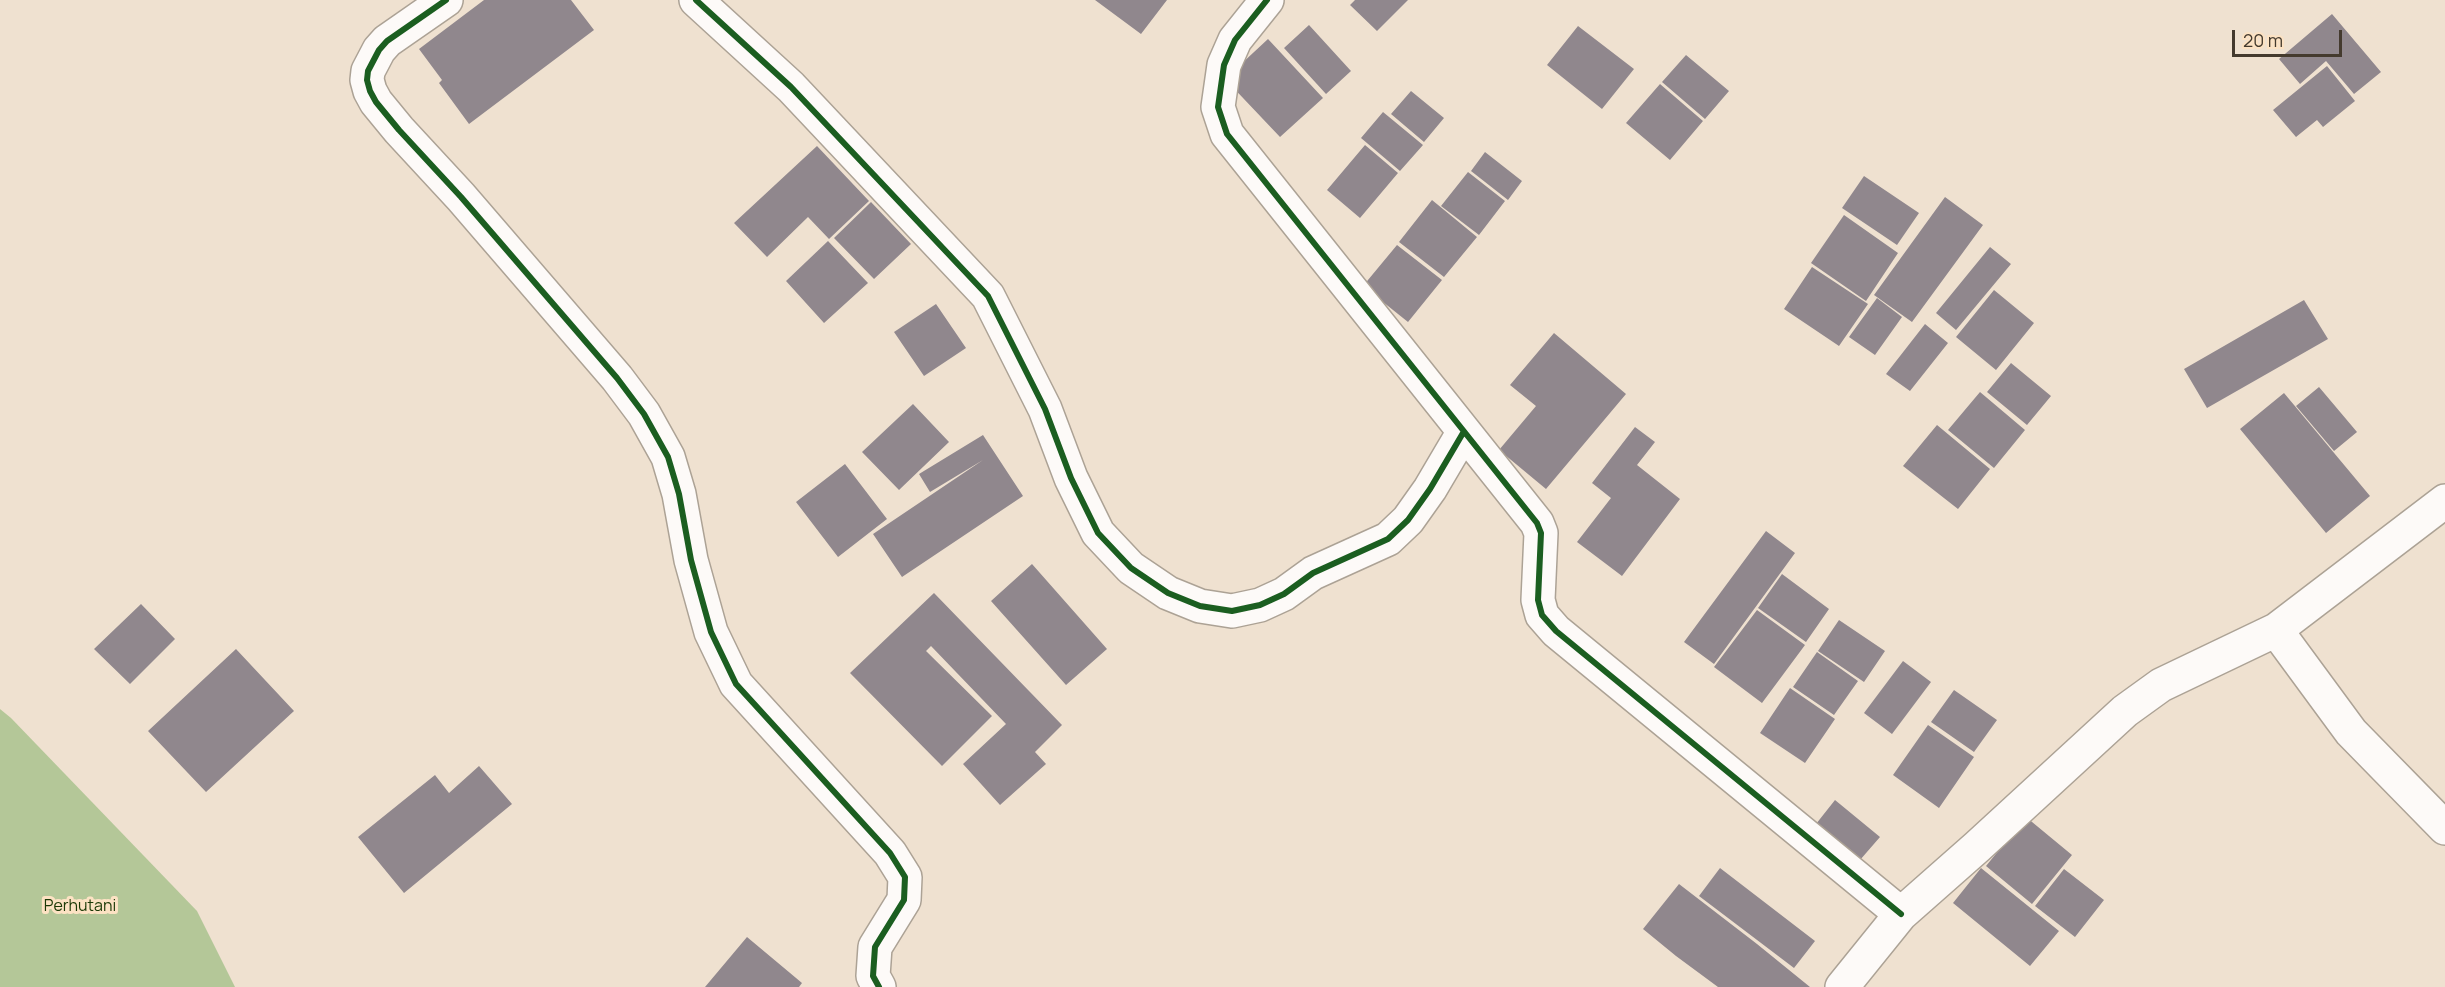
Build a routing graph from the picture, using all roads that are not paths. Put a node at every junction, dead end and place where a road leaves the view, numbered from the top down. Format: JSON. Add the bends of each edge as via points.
{"nodes":[{"id":1,"x":446,"y":0,"type":"edge"},
{"id":2,"x":696,"y":0,"type":"edge"},
{"id":3,"x":1267,"y":0,"type":"edge"},
{"id":4,"x":1463,"y":433,"type":"junction"},
{"id":5,"x":2445,"y":501,"type":"edge"},
{"id":6,"x":2276,"y":630,"type":"junction"},
{"id":7,"x":2445,"y":828,"type":"edge"},
{"id":8,"x":1901,"y":914,"type":"junction"},
{"id":9,"x":879,"y":987,"type":"edge"},
{"id":10,"x":1842,"y":987,"type":"edge"}],
"edges":[{"from":1,"to":9,"type":"street","via":[[379,50],[367,80],[370,91],[399,130],[492,233],[644,414],[668,457],[711,632],[736,684],[890,853],[905,877],[904,900],[875,946],[873,976]]},
{"from":2,"to":4,"type":"street","via":[[791,87],[988,296],[1045,409],[1071,478],[1098,533],[1131,568],[1168,593],[1200,606],[1232,611],[1260,605],[1313,573],[1388,538],[1408,520]]},
{"from":3,"to":4,"type":"street","via":[[1235,40],[1224,65],[1218,107],[1227,134]]},
{"from":4,"to":8,"type":"street","via":[[1537,523],[1541,533],[1539,608],[1556,631]]},
{"from":5,"to":6,"type":"street"},
{"from":6,"to":7,"type":"street","via":[[2351,732]]},
{"from":6,"to":8,"type":"street","via":[[2160,685],[2125,711]]},
{"from":8,"to":10,"type":"street"}]}
